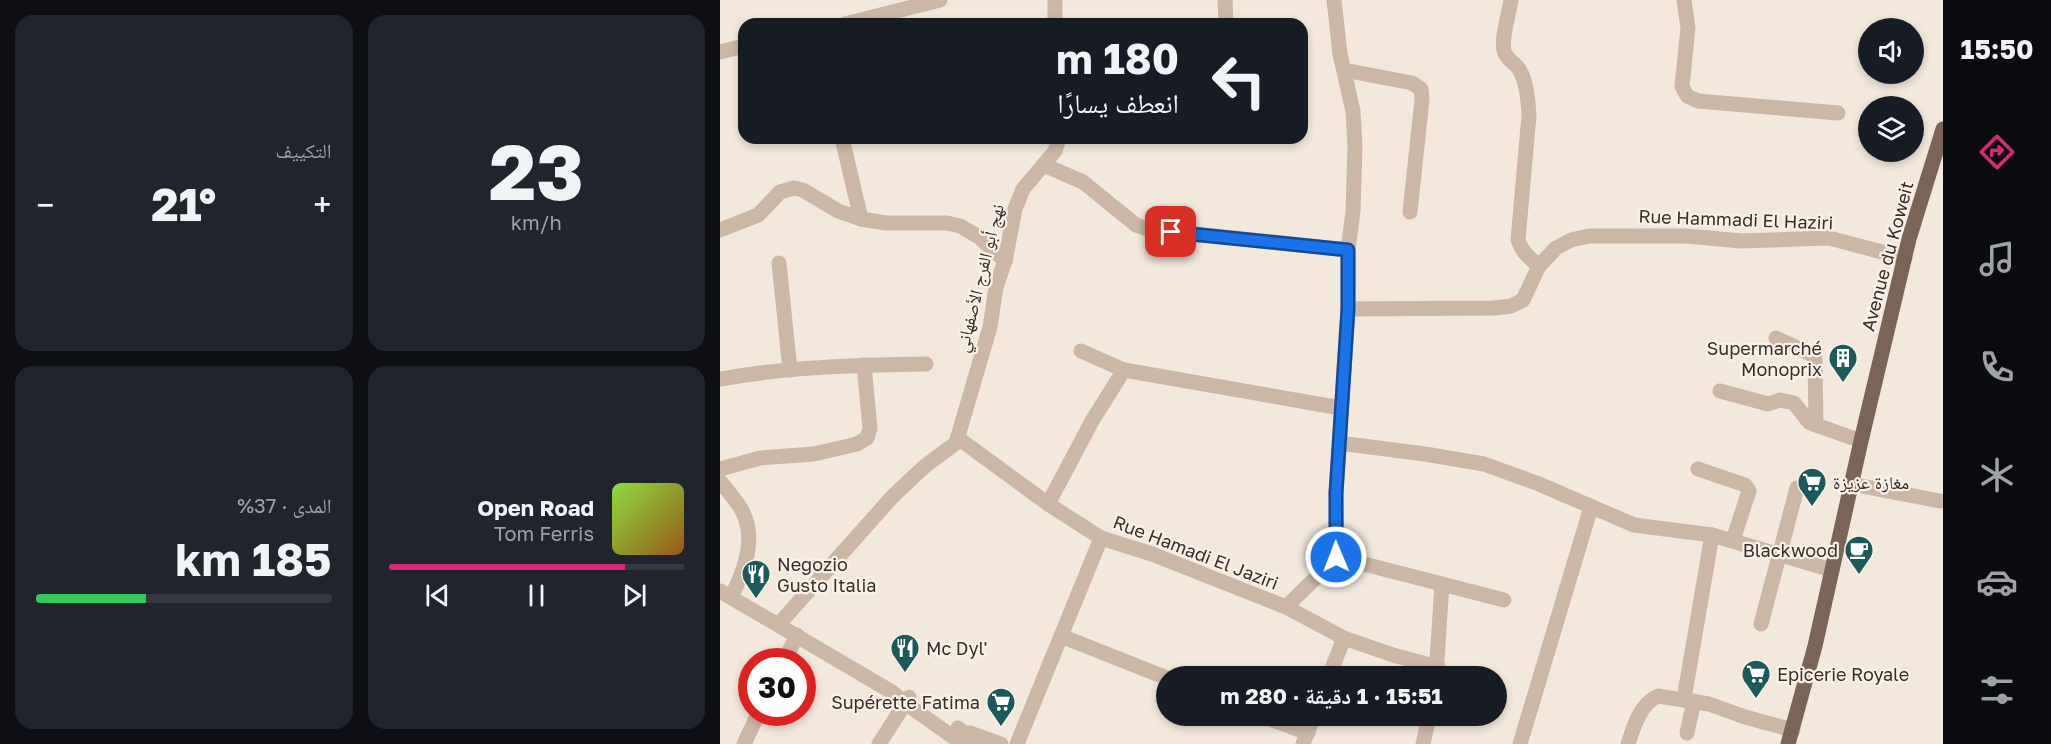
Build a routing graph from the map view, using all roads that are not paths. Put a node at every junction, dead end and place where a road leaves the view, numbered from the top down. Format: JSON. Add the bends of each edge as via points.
{"nodes":[{"id":1,"x":940,"y":0,"type":"edge"},
{"id":2,"x":1055,"y":0,"type":"edge"},
{"id":3,"x":1225,"y":0,"type":"edge"},
{"id":4,"x":1334,"y":0,"type":"edge"},
{"id":5,"x":1511,"y":0,"type":"edge"},
{"id":6,"x":1684,"y":0,"type":"edge"},
{"id":7,"x":869,"y":18,"type":"edge"},
{"id":8,"x":1056,"y":18,"type":"edge"},
{"id":9,"x":1226,"y":18,"type":"edge"},
{"id":10,"x":738,"y":48,"type":"edge"},
{"id":11,"x":720,"y":52,"type":"edge"},
{"id":12,"x":1344,"y":70,"type":"junction"},
{"id":13,"x":1838,"y":113,"type":"dead end"},
{"id":14,"x":1943,"y":129,"type":"edge"},
{"id":15,"x":843,"y":144,"type":"edge"},
{"id":16,"x":1057,"y":144,"type":"edge"},
{"id":17,"x":1044,"y":165,"type":"junction"},
{"id":18,"x":1410,"y":212,"type":"dead end"},
{"id":19,"x":861,"y":219,"type":"junction"},
{"id":20,"x":720,"y":230,"type":"edge"},
{"id":21,"x":1348,"y":250,"type":"junction"},
{"id":22,"x":1905,"y":258,"type":"junction"},
{"id":23,"x":1005,"y":261,"type":"junction"},
{"id":24,"x":779,"y":263,"type":"dead end"},
{"id":25,"x":1539,"y":266,"type":"junction"},
{"id":26,"x":1348,"y":309,"type":"junction"},
{"id":27,"x":1776,"y":338,"type":"dead end"},
{"id":28,"x":1081,"y":351,"type":"dead end"},
{"id":29,"x":926,"y":364,"type":"dead end"},
{"id":30,"x":864,"y":365,"type":"junction"},
{"id":31,"x":790,"y":370,"type":"junction"},
{"id":32,"x":1124,"y":370,"type":"junction"},
{"id":33,"x":720,"y":379,"type":"edge"},
{"id":34,"x":1720,"y":391,"type":"dead end"},
{"id":35,"x":1341,"y":408,"type":"junction"},
{"id":36,"x":1816,"y":426,"type":"junction"},
{"id":37,"x":958,"y":438,"type":"junction"},
{"id":38,"x":1861,"y":441,"type":"junction"},
{"id":39,"x":1339,"y":443,"type":"junction"},
{"id":40,"x":720,"y":469,"type":"edge"},
{"id":41,"x":1698,"y":469,"type":"dead end"},
{"id":42,"x":720,"y":481,"type":"edge"},
{"id":43,"x":1851,"y":484,"type":"junction"},
{"id":44,"x":1797,"y":488,"type":"dead end"},
{"id":45,"x":1940,"y":501,"type":"dead end"},
{"id":46,"x":1048,"y":504,"type":"junction"},
{"id":47,"x":1591,"y":507,"type":"junction"},
{"id":48,"x":1712,"y":535,"type":"junction"},
{"id":49,"x":1101,"y":538,"type":"junction"},
{"id":50,"x":1732,"y":540,"type":"junction"},
{"id":51,"x":1778,"y":555,"type":"junction"},
{"id":52,"x":1336,"y":557,"type":"junction"},
{"id":53,"x":1832,"y":570,"type":"junction"},
{"id":54,"x":1442,"y":584,"type":"junction"},
{"id":55,"x":725,"y":594,"type":"edge"},
{"id":56,"x":1504,"y":600,"type":"dead end"},
{"id":57,"x":1286,"y":607,"type":"junction"},
{"id":58,"x":778,"y":624,"type":"junction"},
{"id":59,"x":1761,"y":624,"type":"dead end"},
{"id":60,"x":797,"y":635,"type":"junction"},
{"id":61,"x":1061,"y":636,"type":"junction"},
{"id":62,"x":1344,"y":638,"type":"junction"},
{"id":63,"x":791,"y":648,"type":"edge"},
{"id":64,"x":1333,"y":666,"type":"edge"},
{"id":65,"x":1422,"y":666,"type":"edge"},
{"id":66,"x":1437,"y":666,"type":"edge"},
{"id":67,"x":1156,"y":674,"type":"edge"},
{"id":68,"x":907,"y":700,"type":"junction"},
{"id":69,"x":1689,"y":700,"type":"junction"},
{"id":70,"x":752,"y":726,"type":"edge"},
{"id":71,"x":1282,"y":726,"type":"edge"},
{"id":72,"x":1427,"y":726,"type":"edge"},
{"id":73,"x":1687,"y":733,"type":"dead end"},
{"id":74,"x":962,"y":737,"type":"edge"},
{"id":75,"x":1790,"y":737,"type":"edge"},
{"id":76,"x":1306,"y":738,"type":"edge"},
{"id":77,"x":744,"y":744,"type":"edge"},
{"id":78,"x":879,"y":744,"type":"edge"},
{"id":79,"x":978,"y":744,"type":"edge"},
{"id":80,"x":1001,"y":744,"type":"edge"},
{"id":81,"x":1017,"y":744,"type":"edge"},
{"id":82,"x":1423,"y":744,"type":"edge"},
{"id":83,"x":1520,"y":744,"type":"edge"},
{"id":84,"x":1628,"y":744,"type":"edge"}],
"edges":[{"from":1,"to":7,"type":"street"},
{"from":2,"to":8,"type":"street"},
{"from":3,"to":9,"type":"street"},
{"from":4,"to":12,"type":"street"},
{"from":5,"to":25,"type":"street","via":[[1504,51],[1520,71],[1529,115],[1518,240],[1521,249]]},
{"from":6,"to":13,"type":"street","via":[[1688,28],[1682,86],[1687,96],[1698,101]]},
{"from":10,"to":11,"type":"street"},
{"from":12,"to":18,"type":"street","via":[[1412,83],[1421,89]]},
{"from":12,"to":21,"type":"street","via":[[1356,146]]},
{"from":14,"to":22,"type":"main road","name":"Avenue du Koweit"},
{"from":15,"to":19,"type":"street"},
{"from":16,"to":17,"type":"street","name":"نهج أبو الفرج الأصفهاني"},
{"from":17,"to":21,"type":"street","via":[[1083,182],[1136,225],[1147,229]]},
{"from":17,"to":23,"type":"street","name":"نهج أبو الفرج الأصفهاني","via":[[1023,189]]},
{"from":19,"to":20,"type":"street","via":[[794,188],[780,192],[758,215]]},
{"from":19,"to":23,"type":"street","via":[[960,226]]},
{"from":21,"to":26,"type":"street"},
{"from":22,"to":25,"type":"street","name":"Rue Hammadi El Haziri","via":[[1829,238],[1741,241],[1686,236],[1589,236],[1556,248]]},
{"from":22,"to":38,"type":"main road","name":"Avenue du Koweit"},
{"from":23,"to":37,"type":"street","name":"نهج أبو الفرج الأصفهاني"},
{"from":24,"to":31,"type":"street"},
{"from":25,"to":26,"type":"street","via":[[1523,300],[1511,306]]},
{"from":26,"to":35,"type":"street"},
{"from":27,"to":36,"type":"street","via":[[1815,359]]},
{"from":28,"to":32,"type":"street"},
{"from":29,"to":30,"type":"street"},
{"from":30,"to":31,"type":"street"},
{"from":30,"to":40,"type":"street","via":[[870,428],[864,441],[814,454],[760,458]]},
{"from":31,"to":33,"type":"street"},
{"from":32,"to":35,"type":"street"},
{"from":32,"to":46,"type":"street"},
{"from":34,"to":36,"type":"street","via":[[1768,404],[1780,400],[1794,403]]},
{"from":35,"to":39,"type":"street"},
{"from":36,"to":38,"type":"street"},
{"from":37,"to":46,"type":"street","name":"Rue Hamadi El Jaziri"},
{"from":37,"to":58,"type":"street","via":[[875,514]]},
{"from":38,"to":43,"type":"main road","name":"Avenue du Koweit"},
{"from":39,"to":47,"type":"street","via":[[1484,464]]},
{"from":39,"to":52,"type":"street"},
{"from":41,"to":50,"type":"street","via":[[1745,485],[1749,491]]},
{"from":42,"to":55,"type":"street","via":[[740,507],[748,529],[742,575]]},
{"from":43,"to":45,"type":"street"},
{"from":43,"to":53,"type":"main road","name":"Avenue du Koweit"},
{"from":44,"to":51,"type":"street"},
{"from":46,"to":49,"type":"street","name":"Rue Hamadi El Jaziri"},
{"from":47,"to":48,"type":"street","via":[[1634,525]]},
{"from":47,"to":83,"type":"street"},
{"from":48,"to":50,"type":"street"},
{"from":48,"to":69,"type":"street"},
{"from":49,"to":57,"type":"street","name":"Rue Hamadi El Jaziri"},
{"from":49,"to":61,"type":"street"},
{"from":50,"to":51,"type":"street"},
{"from":51,"to":53,"type":"street"},
{"from":51,"to":59,"type":"street"},
{"from":52,"to":54,"type":"street"},
{"from":52,"to":57,"type":"street"},
{"from":53,"to":75,"type":"main road","name":"Avenue du Koweit"},
{"from":54,"to":56,"type":"street"},
{"from":54,"to":66,"type":"street"},
{"from":55,"to":58,"type":"street"},
{"from":57,"to":62,"type":"street","name":"Rue Hamadi El Jaziri"},
{"from":58,"to":60,"type":"street"},
{"from":60,"to":63,"type":"street"},
{"from":60,"to":68,"type":"street"},
{"from":61,"to":67,"type":"street"},
{"from":61,"to":81,"type":"street"},
{"from":62,"to":64,"type":"street"},
{"from":62,"to":65,"type":"street","name":"Rue Hamadi El Jaziri"},
{"from":68,"to":74,"type":"street"},
{"from":68,"to":78,"type":"street"},
{"from":69,"to":73,"type":"street"},
{"from":69,"to":75,"type":"street"},
{"from":69,"to":84,"type":"street","via":[[1658,696],[1650,699]]},
{"from":70,"to":77,"type":"street"},
{"from":71,"to":76,"type":"street"},
{"from":72,"to":82,"type":"street"},
{"from":74,"to":79,"type":"street"},
{"from":74,"to":80,"type":"street"}]}
